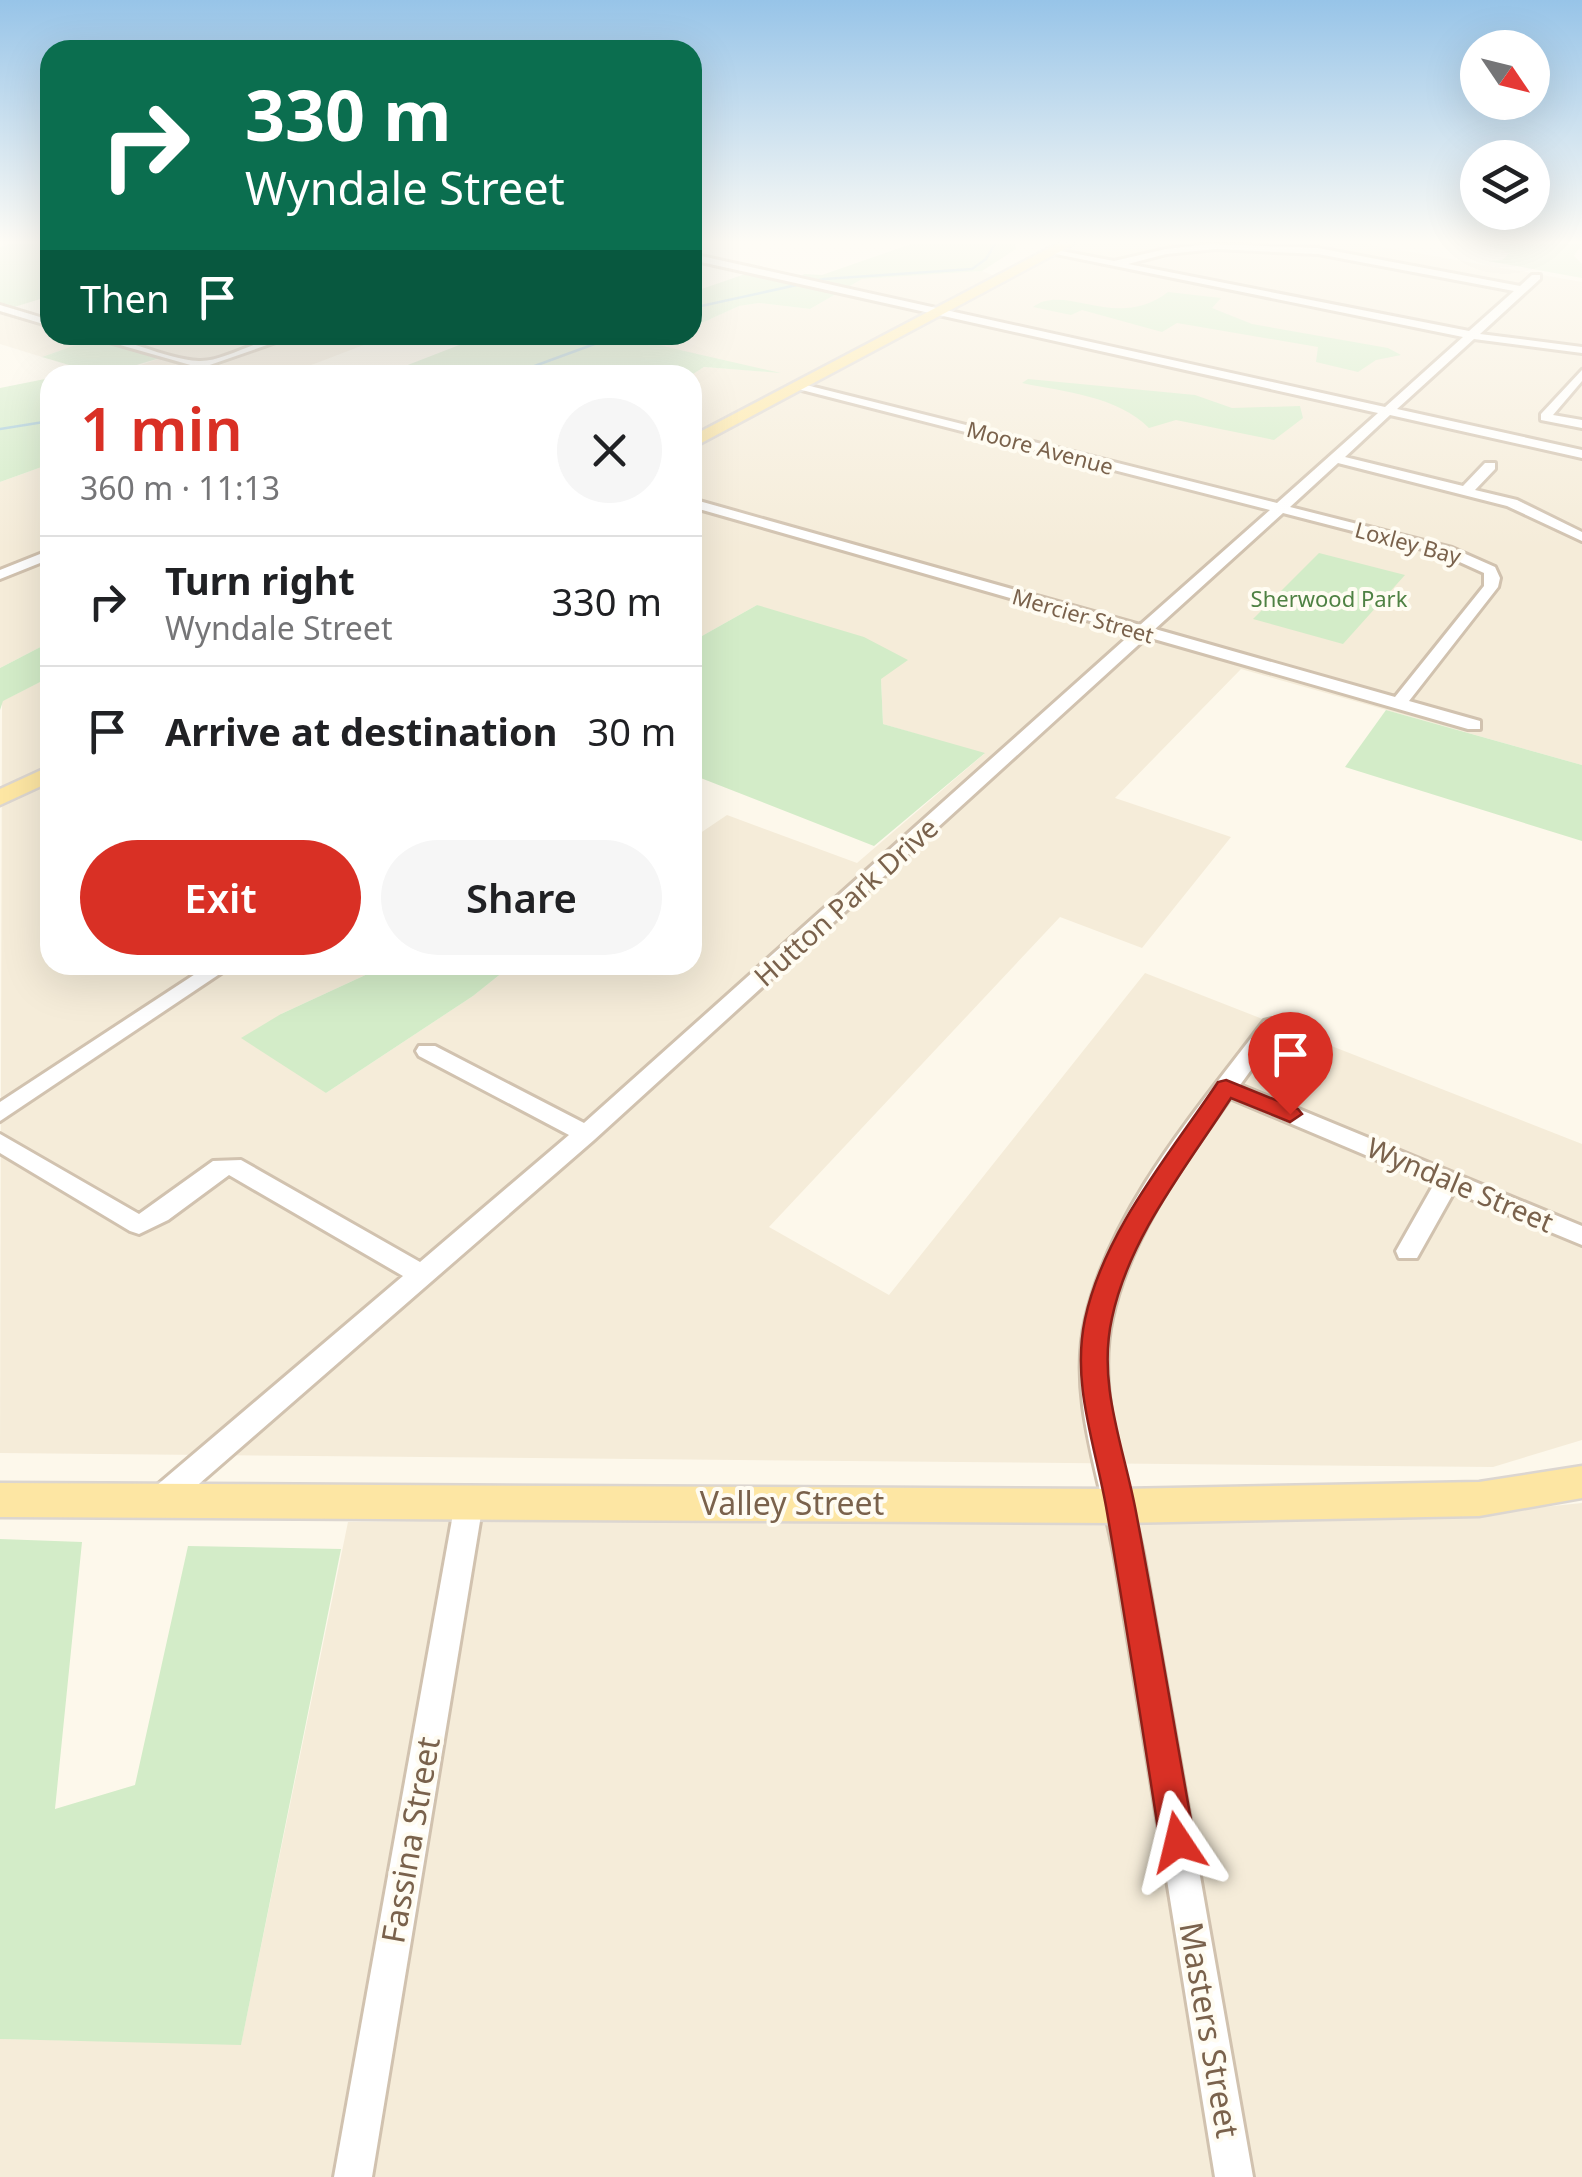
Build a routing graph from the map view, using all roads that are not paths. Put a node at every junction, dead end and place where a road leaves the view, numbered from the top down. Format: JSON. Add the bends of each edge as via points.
{"nodes":[{"id":1,"x":130,"y":346,"type":"edge"},
{"id":2,"x":259,"y":346,"type":"edge"},
{"id":3,"x":875,"y":346,"type":"edge"},
{"id":4,"x":1089,"y":346,"type":"edge"},
{"id":5,"x":1461,"y":346,"type":"edge"},
{"id":6,"x":1550,"y":346,"type":"edge"},
{"id":7,"x":1582,"y":350,"type":"edge"},
{"id":8,"x":201,"y":365,"type":"edge"},
{"id":9,"x":201,"y":365,"type":"edge"},
{"id":10,"x":1582,"y":374,"type":"edge"},
{"id":11,"x":802,"y":386,"type":"junction"},
{"id":12,"x":1390,"y":412,"type":"junction"},
{"id":13,"x":1582,"y":424,"type":"edge"},
{"id":14,"x":702,"y":438,"type":"edge"},
{"id":15,"x":1582,"y":454,"type":"edge"},
{"id":16,"x":1335,"y":458,"type":"junction"},
{"id":17,"x":1490,"y":466,"type":"dead end"},
{"id":18,"x":1468,"y":489,"type":"junction"},
{"id":19,"x":702,"y":506,"type":"edge"},
{"id":20,"x":1278,"y":510,"type":"junction"},
{"id":21,"x":1581,"y":534,"type":"edge"},
{"id":22,"x":40,"y":558,"type":"edge"},
{"id":23,"x":0,"y":575,"type":"edge"},
{"id":24,"x":1144,"y":634,"type":"junction"},
{"id":25,"x":1398,"y":704,"type":"junction"},
{"id":26,"x":1474,"y":724,"type":"dead end"},
{"id":27,"x":40,"y":778,"type":"edge"},
{"id":28,"x":0,"y":798,"type":"edge"},
{"id":29,"x":208,"y":975,"type":"edge"},
{"id":30,"x":1272,"y":1026,"type":"dead end"},
{"id":31,"x":427,"y":1051,"type":"dead end"},
{"id":32,"x":1226,"y":1088,"type":"junction"},
{"id":33,"x":0,"y":1112,"type":"edge"},
{"id":34,"x":586,"y":1134,"type":"junction"},
{"id":35,"x":0,"y":1142,"type":"edge"},
{"id":36,"x":1448,"y":1180,"type":"junction"},
{"id":37,"x":1582,"y":1236,"type":"edge"},
{"id":38,"x":1408,"y":1251,"type":"dead end"},
{"id":39,"x":422,"y":1275,"type":"junction"},
{"id":40,"x":1582,"y":1482,"type":"edge"},
{"id":41,"x":0,"y":1500,"type":"edge"},
{"id":42,"x":159,"y":1501,"type":"junction"},
{"id":43,"x":469,"y":1502,"type":"junction"},
{"id":44,"x":1121,"y":1506,"type":"junction"},
{"id":45,"x":354,"y":2177,"type":"edge"},
{"id":46,"x":1234,"y":2177,"type":"edge"}],
"edges":[{"from":1,"to":8,"type":"street"},
{"from":2,"to":9,"type":"street"},
{"from":3,"to":11,"type":"main road"},
{"from":4,"to":12,"type":"street"},
{"from":5,"to":12,"type":"street","name":"Hutton Park Drive"},
{"from":6,"to":7,"type":"street"},
{"from":10,"to":13,"type":"street","via":[[1546,416]]},
{"from":11,"to":14,"type":"main road"},
{"from":11,"to":20,"type":"street","name":"Moore Avenue"},
{"from":12,"to":15,"type":"street"},
{"from":12,"to":16,"type":"street","name":"Hutton Park Drive"},
{"from":16,"to":18,"type":"street"},
{"from":16,"to":20,"type":"street","name":"Hutton Park Drive"},
{"from":17,"to":18,"type":"street"},
{"from":18,"to":21,"type":"street"},
{"from":19,"to":24,"type":"street","name":"Mercier Street"},
{"from":20,"to":24,"type":"street","name":"Hutton Park Drive"},
{"from":20,"to":25,"type":"street","name":"Loxley Bay","via":[[1447,552],[1492,574],[1491,587]]},
{"from":22,"to":23,"type":"street"},
{"from":24,"to":25,"type":"street","name":"Mercier Street"},
{"from":24,"to":34,"type":"street","name":"Hutton Park Drive"},
{"from":25,"to":26,"type":"street","name":"Mercier Street"},
{"from":27,"to":28,"type":"main road"},
{"from":29,"to":33,"type":"street"},
{"from":30,"to":32,"type":"street","name":"Masters Street"},
{"from":31,"to":34,"type":"street"},
{"from":32,"to":36,"type":"street","name":"Wyndale Street"},
{"from":32,"to":44,"type":"street","name":"Masters Street","via":[[1147,1207],[1112,1272],[1098,1319],[1092,1380]]},
{"from":34,"to":39,"type":"street","name":"Hutton Park Drive"},
{"from":35,"to":39,"type":"street","via":[[139,1224],[221,1167],[233,1166]]},
{"from":36,"to":37,"type":"street","name":"Wyndale Street"},
{"from":36,"to":38,"type":"street"},
{"from":39,"to":42,"type":"street","name":"Hutton Park Drive"},
{"from":40,"to":44,"type":"main road","name":"Valley Street","via":[[1478,1499]]},
{"from":41,"to":42,"type":"main road","name":"Valley Street"},
{"from":42,"to":43,"type":"main road","name":"Valley Street"},
{"from":43,"to":44,"type":"main road","name":"Valley Street"},
{"from":43,"to":45,"type":"street","name":"Fassina Street"},
{"from":44,"to":46,"type":"street","name":"Masters Street"}]}
